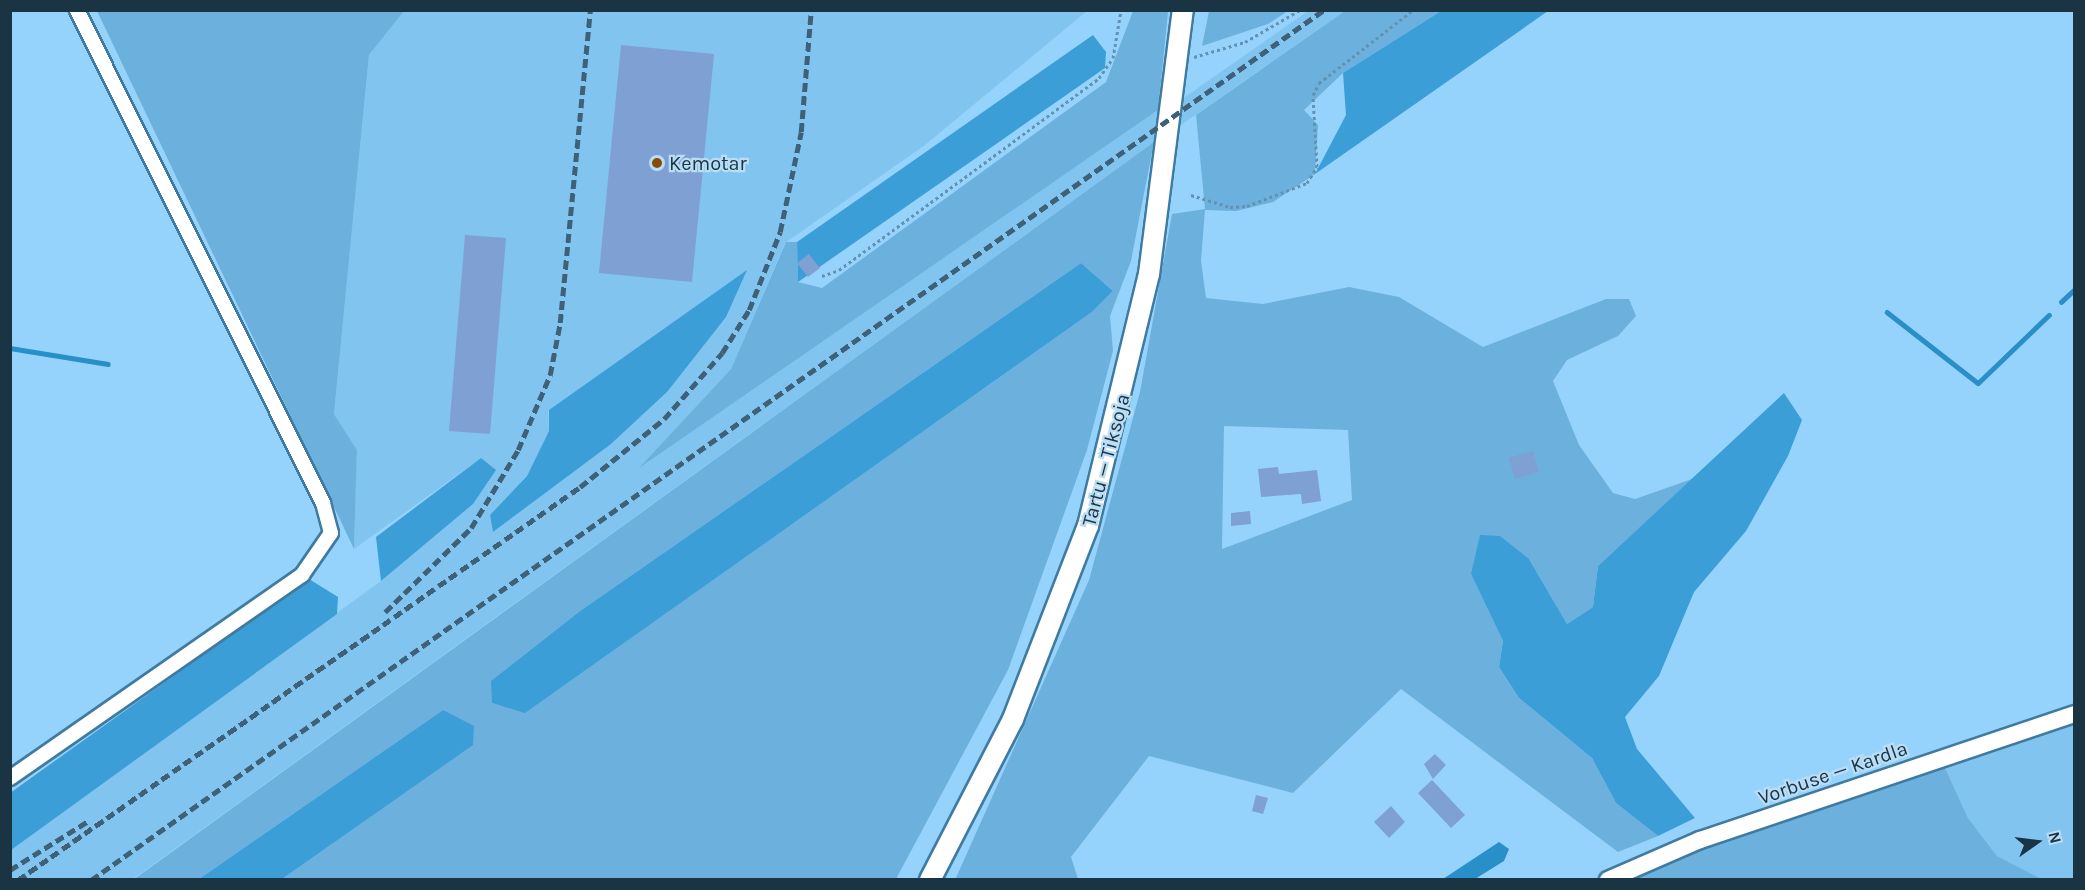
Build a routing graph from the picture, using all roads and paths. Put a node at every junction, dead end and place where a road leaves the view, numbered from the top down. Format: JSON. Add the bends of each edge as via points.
{"nodes":[{"id":1,"x":77,"y":10,"type":"edge"},
{"id":2,"x":1121,"y":10,"type":"edge"},
{"id":3,"x":1182,"y":10,"type":"edge"},
{"id":4,"x":1300,"y":10,"type":"edge"},
{"id":5,"x":1413,"y":10,"type":"edge"},
{"id":6,"x":1178,"y":60,"type":"junction"},
{"id":7,"x":1191,"y":195,"type":"dead end"},
{"id":8,"x":822,"y":276,"type":"dead end"},
{"id":9,"x":2074,"y":714,"type":"edge"},
{"id":10,"x":10,"y":778,"type":"edge"},
{"id":11,"x":930,"y":879,"type":"edge"},
{"id":12,"x":1608,"y":879,"type":"edge"}],
"edges":[{"from":1,"to":10,"type":"street","via":[[323,503],[331,533],[302,576]]},
{"from":2,"to":8,"type":"path","via":[[1113,58],[1100,78],[849,263]]},
{"from":3,"to":6,"type":"main road","name":"Tartu — Tiksoja"},
{"from":4,"to":6,"type":"path","via":[[1245,42]]},
{"from":5,"to":7,"type":"path","via":[[1319,83],[1313,95],[1317,167],[1307,183],[1247,206],[1230,207]]},
{"from":6,"to":11,"type":"main road","name":"Tartu — Tiksoja","via":[[1141,318],[1088,526],[1013,719]]},
{"from":9,"to":12,"type":"street","name":"Vorbuse — Kardla","via":[[1700,840]]}]}
